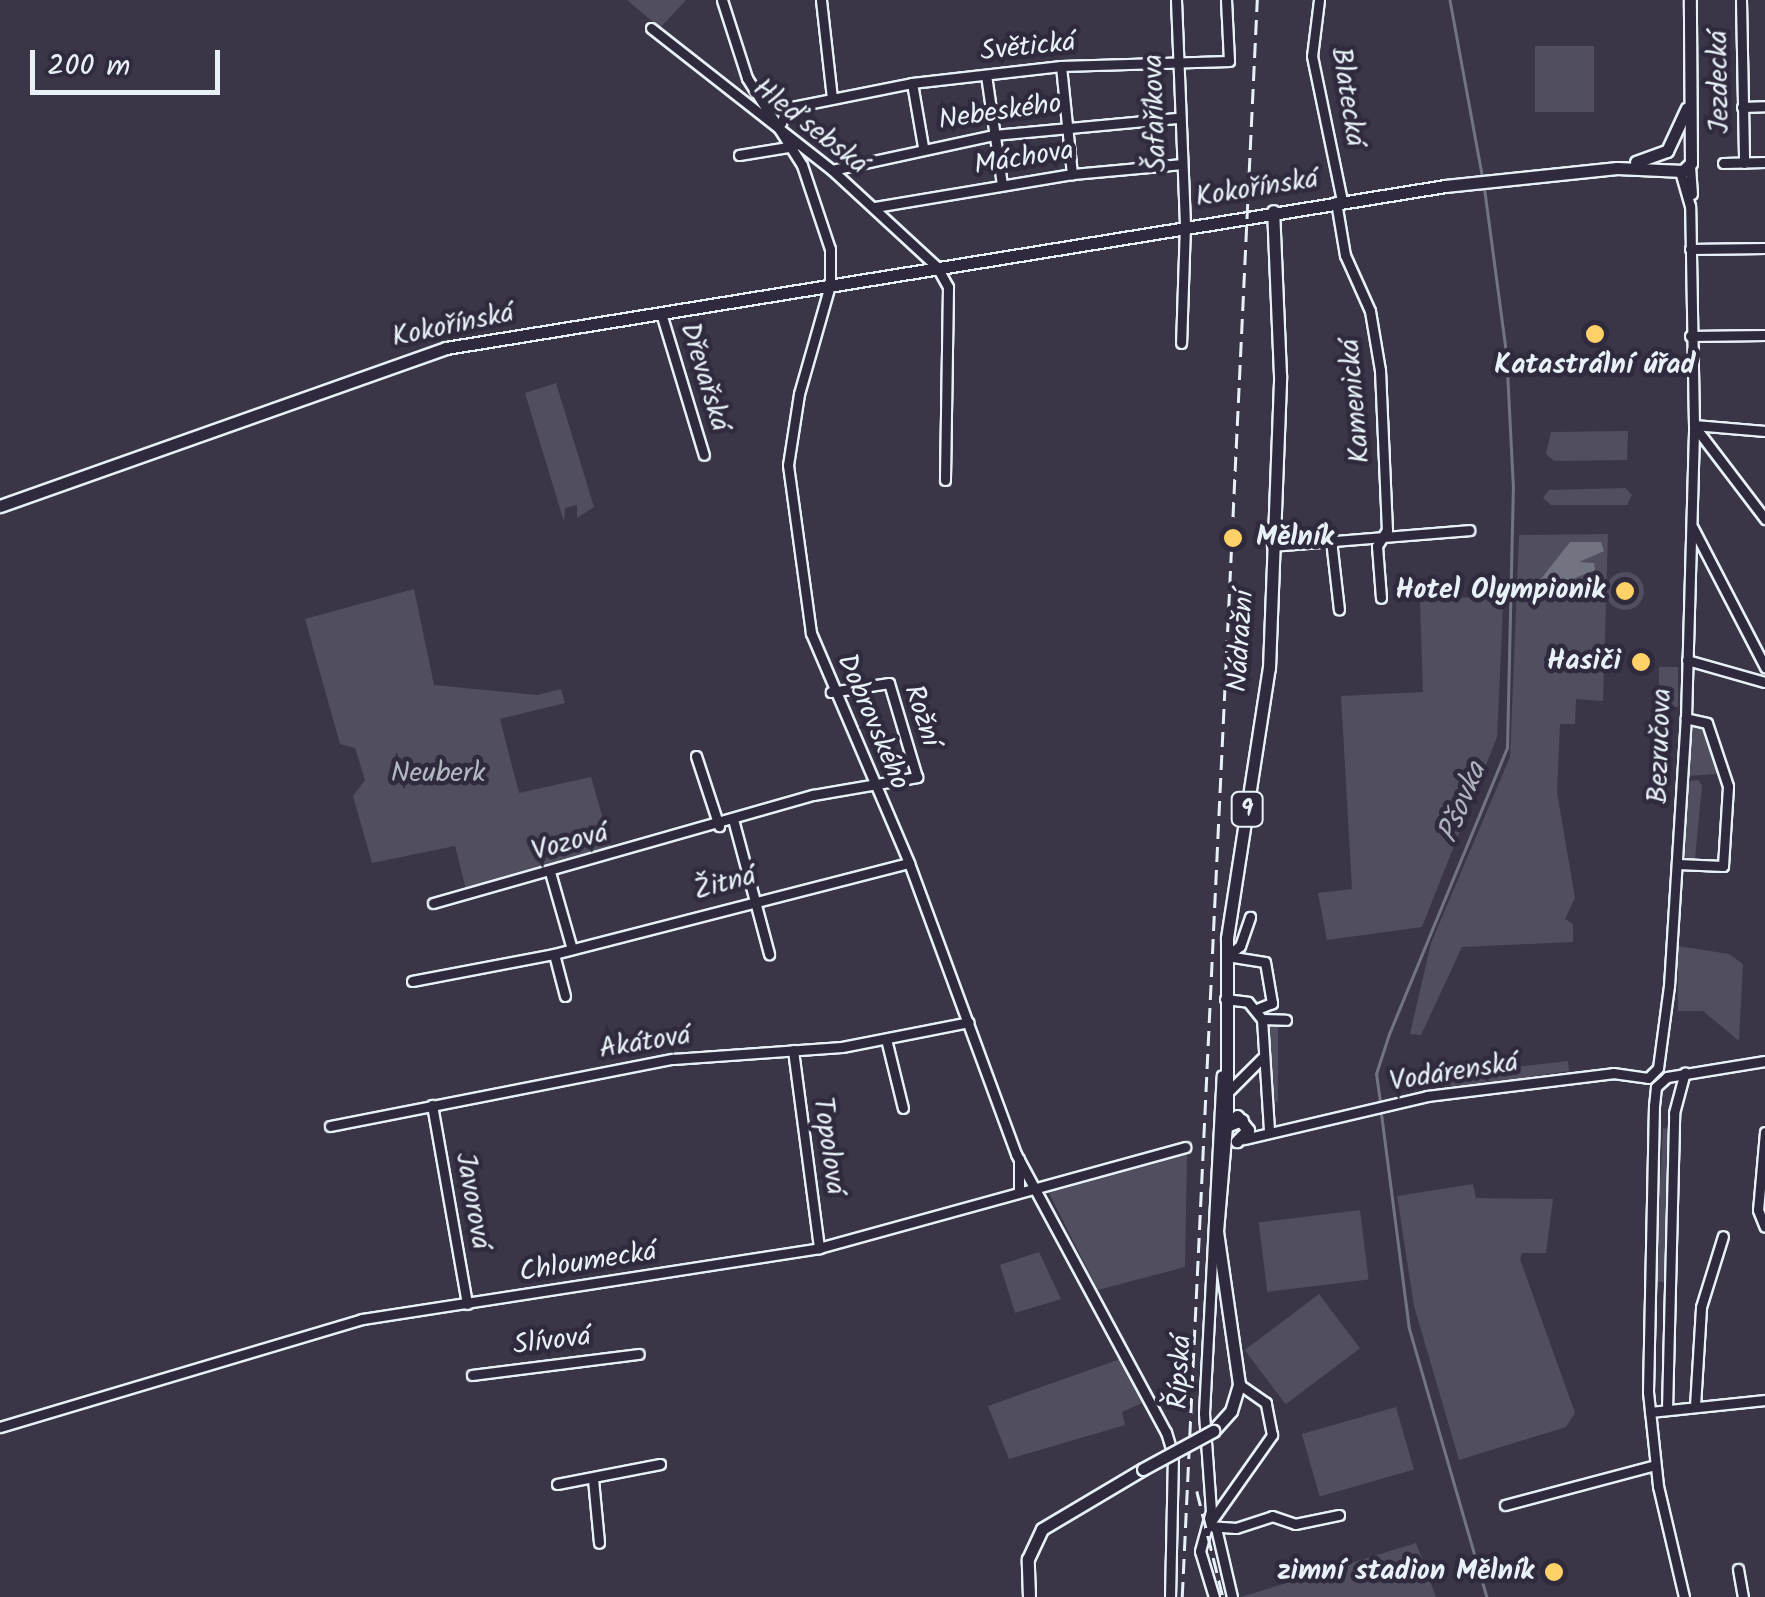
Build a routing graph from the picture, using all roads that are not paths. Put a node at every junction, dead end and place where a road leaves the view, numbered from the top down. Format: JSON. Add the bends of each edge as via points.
{"nodes":[{"id":1,"x":722,"y":0,"type":"edge"},
{"id":2,"x":821,"y":0,"type":"edge"},
{"id":3,"x":1176,"y":0,"type":"edge"},
{"id":4,"x":1226,"y":0,"type":"edge"},
{"id":5,"x":1319,"y":0,"type":"edge"},
{"id":6,"x":1690,"y":0,"type":"edge"},
{"id":7,"x":1741,"y":0,"type":"edge"},
{"id":8,"x":650,"y":28,"type":"dead end"},
{"id":9,"x":1177,"y":63,"type":"junction"},
{"id":10,"x":1061,"y":66,"type":"junction"},
{"id":11,"x":986,"y":75,"type":"junction"},
{"id":12,"x":912,"y":83,"type":"junction"},
{"id":13,"x":832,"y":98,"type":"junction"},
{"id":14,"x":1690,"y":99,"type":"junction"},
{"id":15,"x":1765,"y":106,"type":"edge"},
{"id":16,"x":1742,"y":108,"type":"junction"},
{"id":17,"x":1179,"y":118,"type":"junction"},
{"id":18,"x":1689,"y":120,"type":"junction"},
{"id":19,"x":1066,"y":125,"type":"junction"},
{"id":20,"x":784,"y":130,"type":"junction"},
{"id":21,"x":994,"y":135,"type":"junction"},
{"id":22,"x":794,"y":146,"type":"junction"},
{"id":23,"x":923,"y":148,"type":"junction"},
{"id":24,"x":1675,"y":155,"type":"junction"},
{"id":25,"x":738,"y":156,"type":"dead end"},
{"id":26,"x":1765,"y":162,"type":"edge"},
{"id":27,"x":1724,"y":163,"type":"dead end"},
{"id":28,"x":1744,"y":163,"type":"junction"},
{"id":29,"x":1181,"y":164,"type":"junction"},
{"id":30,"x":1684,"y":166,"type":"junction"},
{"id":31,"x":1648,"y":167,"type":"junction"},
{"id":32,"x":1616,"y":168,"type":"junction"},
{"id":33,"x":832,"y":170,"type":"junction"},
{"id":34,"x":1072,"y":174,"type":"junction"},
{"id":35,"x":1002,"y":185,"type":"junction"},
{"id":36,"x":1342,"y":202,"type":"junction"},
{"id":37,"x":875,"y":207,"type":"junction"},
{"id":38,"x":1273,"y":211,"type":"junction"},
{"id":39,"x":1185,"y":225,"type":"junction"},
{"id":40,"x":1765,"y":248,"type":"edge"},
{"id":41,"x":1690,"y":249,"type":"junction"},
{"id":42,"x":937,"y":267,"type":"junction"},
{"id":43,"x":830,"y":285,"type":"junction"},
{"id":44,"x":661,"y":313,"type":"junction"},
{"id":45,"x":1765,"y":335,"type":"edge"},
{"id":46,"x":1690,"y":336,"type":"junction"},
{"id":47,"x":1182,"y":343,"type":"dead end"},
{"id":48,"x":1694,"y":424,"type":"junction"},
{"id":49,"x":1765,"y":431,"type":"edge"},
{"id":50,"x":704,"y":455,"type":"dead end"},
{"id":51,"x":945,"y":480,"type":"dead end"},
{"id":52,"x":0,"y":506,"type":"edge"},
{"id":53,"x":1765,"y":519,"type":"edge"},
{"id":54,"x":1691,"y":526,"type":"junction"},
{"id":55,"x":1469,"y":530,"type":"dead end"},
{"id":56,"x":1382,"y":538,"type":"junction"},
{"id":57,"x":1331,"y":540,"type":"junction"},
{"id":58,"x":1272,"y":546,"type":"junction"},
{"id":59,"x":1381,"y":598,"type":"dead end"},
{"id":60,"x":1339,"y":610,"type":"dead end"},
{"id":61,"x":1687,"y":660,"type":"junction"},
{"id":62,"x":1765,"y":667,"type":"edge"},
{"id":63,"x":1765,"y":682,"type":"edge"},
{"id":64,"x":831,"y":692,"type":"junction"},
{"id":65,"x":1686,"y":718,"type":"junction"},
{"id":66,"x":696,"y":756,"type":"dead end"},
{"id":67,"x":875,"y":786,"type":"junction"},
{"id":68,"x":734,"y":822,"type":"junction"},
{"id":69,"x":719,"y":826,"type":"junction"},
{"id":70,"x":909,"y":863,"type":"junction"},
{"id":71,"x":1678,"y":864,"type":"junction"},
{"id":72,"x":550,"y":872,"type":"junction"},
{"id":73,"x":755,"y":900,"type":"junction"},
{"id":74,"x":433,"y":904,"type":"dead end"},
{"id":75,"x":1250,"y":917,"type":"dead end"},
{"id":76,"x":572,"y":950,"type":"junction"},
{"id":77,"x":554,"y":954,"type":"junction"},
{"id":78,"x":769,"y":954,"type":"dead end"},
{"id":79,"x":1227,"y":956,"type":"junction"},
{"id":80,"x":412,"y":982,"type":"dead end"},
{"id":81,"x":565,"y":996,"type":"dead end"},
{"id":82,"x":1225,"y":999,"type":"junction"},
{"id":83,"x":1257,"y":1009,"type":"junction"},
{"id":84,"x":1262,"y":1020,"type":"junction"},
{"id":85,"x":1286,"y":1020,"type":"dead end"},
{"id":86,"x":969,"y":1022,"type":"junction"},
{"id":87,"x":886,"y":1039,"type":"junction"},
{"id":88,"x":793,"y":1050,"type":"junction"},
{"id":89,"x":1262,"y":1058,"type":"junction"},
{"id":90,"x":1765,"y":1062,"type":"edge"},
{"id":91,"x":1658,"y":1068,"type":"junction"},
{"id":92,"x":1685,"y":1072,"type":"junction"},
{"id":93,"x":1222,"y":1073,"type":"junction"},
{"id":94,"x":1666,"y":1077,"type":"junction"},
{"id":95,"x":1648,"y":1078,"type":"junction"},
{"id":96,"x":1656,"y":1087,"type":"junction"},
{"id":97,"x":1226,"y":1095,"type":"junction"},
{"id":98,"x":432,"y":1105,"type":"junction"},
{"id":99,"x":904,"y":1108,"type":"dead end"},
{"id":100,"x":1243,"y":1121,"type":"junction"},
{"id":101,"x":330,"y":1126,"type":"dead end"},
{"id":102,"x":1269,"y":1130,"type":"junction"},
{"id":103,"x":1765,"y":1132,"type":"edge"},
{"id":104,"x":1230,"y":1137,"type":"junction"},
{"id":105,"x":1185,"y":1146,"type":"dead end"},
{"id":106,"x":1019,"y":1159,"type":"junction"},
{"id":107,"x":1038,"y":1186,"type":"junction"},
{"id":108,"x":1019,"y":1191,"type":"junction"},
{"id":109,"x":1765,"y":1227,"type":"edge"},
{"id":110,"x":1723,"y":1236,"type":"dead end"},
{"id":111,"x":1218,"y":1244,"type":"junction"},
{"id":112,"x":819,"y":1248,"type":"junction"},
{"id":113,"x":1210,"y":1282,"type":"junction"},
{"id":114,"x":1649,"y":1284,"type":"junction"},
{"id":115,"x":1672,"y":1285,"type":"junction"},
{"id":116,"x":467,"y":1304,"type":"junction"},
{"id":117,"x":639,"y":1354,"type":"dead end"},
{"id":118,"x":472,"y":1374,"type":"dead end"},
{"id":119,"x":1239,"y":1384,"type":"junction"},
{"id":120,"x":1765,"y":1400,"type":"edge"},
{"id":121,"x":1695,"y":1406,"type":"junction"},
{"id":122,"x":1668,"y":1410,"type":"junction"},
{"id":123,"x":1650,"y":1412,"type":"junction"},
{"id":124,"x":0,"y":1427,"type":"edge"},
{"id":125,"x":660,"y":1464,"type":"dead end"},
{"id":126,"x":1655,"y":1465,"type":"junction"},
{"id":127,"x":593,"y":1479,"type":"junction"},
{"id":128,"x":557,"y":1484,"type":"dead end"},
{"id":129,"x":1504,"y":1505,"type":"dead end"},
{"id":130,"x":1339,"y":1516,"type":"dead end"},
{"id":131,"x":1212,"y":1527,"type":"junction"},
{"id":132,"x":599,"y":1544,"type":"dead end"},
{"id":133,"x":1738,"y":1569,"type":"dead end"},
{"id":134,"x":1030,"y":1595,"type":"edge"},
{"id":135,"x":1170,"y":1597,"type":"edge"},
{"id":136,"x":1214,"y":1597,"type":"edge"},
{"id":137,"x":1232,"y":1597,"type":"edge"},
{"id":138,"x":1684,"y":1597,"type":"edge"},
{"id":139,"x":1743,"y":1597,"type":"edge"}],
"edges":[{"from":1,"to":20,"type":"street","via":[[748,78]]},
{"from":2,"to":13,"type":"street"},
{"from":3,"to":9,"type":"street","name":"Šafaříkova"},
{"from":4,"to":9,"type":"street","name":"Světická","via":[[1229,61]]},
{"from":5,"to":36,"type":"street","name":"Blatecká","via":[[1312,56]]},
{"from":6,"to":14,"type":"main road"},
{"from":7,"to":16,"type":"street","name":"Jezdecká"},
{"from":8,"to":20,"type":"street","name":"Hleďsebská"},
{"from":9,"to":10,"type":"street","name":"Světická"},
{"from":9,"to":17,"type":"street","name":"Šafaříkova"},
{"from":10,"to":11,"type":"street","name":"Světická"},
{"from":10,"to":19,"type":"street"},
{"from":11,"to":12,"type":"street","name":"Světická"},
{"from":11,"to":21,"type":"street"},
{"from":12,"to":13,"type":"street","name":"Světická"},
{"from":12,"to":23,"type":"street"},
{"from":13,"to":20,"type":"street","name":"Světická","via":[[784,109]]},
{"from":14,"to":18,"type":"main road"},
{"from":14,"to":32,"type":"main road","via":[[1667,151]]},
{"from":15,"to":16,"type":"street"},
{"from":16,"to":28,"type":"street","name":"Jezdecká"},
{"from":17,"to":19,"type":"street","name":"Nebeského"},
{"from":17,"to":29,"type":"street","name":"Šafaříkova"},
{"from":18,"to":24,"type":"main road"},
{"from":18,"to":30,"type":"main road"},
{"from":19,"to":21,"type":"street","name":"Nebeského"},
{"from":19,"to":34,"type":"street"},
{"from":20,"to":22,"type":"street"},
{"from":20,"to":33,"type":"street","name":"Hleďsebská"},
{"from":21,"to":23,"type":"street","name":"Nebeského"},
{"from":21,"to":35,"type":"street"},
{"from":22,"to":25,"type":"street"},
{"from":22,"to":43,"type":"street","via":[[822,214]]},
{"from":23,"to":33,"type":"street","name":"Nebeského"},
{"from":24,"to":30,"type":"main road"},
{"from":24,"to":31,"type":"main road","name":"Kokořínská"},
{"from":26,"to":28,"type":"street"},
{"from":27,"to":28,"type":"street"},
{"from":29,"to":34,"type":"street","name":"Máchova"},
{"from":29,"to":39,"type":"street","name":"Šafaříkova"},
{"from":30,"to":31,"type":"main road","name":"Kokořínská"},
{"from":30,"to":41,"type":"street","name":"Bezručova"},
{"from":31,"to":32,"type":"main road","name":"Kokořínská"},
{"from":32,"to":36,"type":"main road","name":"Kokořínská"},
{"from":33,"to":37,"type":"street","name":"Hleďsebská"},
{"from":34,"to":35,"type":"street","name":"Máchova"},
{"from":35,"to":37,"type":"street","name":"Máchova"},
{"from":36,"to":38,"type":"main road","name":"Kokořínská"},
{"from":36,"to":56,"type":"street","name":"Kamenická","via":[[1345,255],[1370,310],[1380,370],[1387,530]]},
{"from":37,"to":42,"type":"street","name":"Hleďsebská"},
{"from":38,"to":39,"type":"main road","name":"Kokořínská"},
{"from":38,"to":58,"type":"main road","name":"Nádražní","number":"9","via":[[1280,375]]},
{"from":39,"to":42,"type":"main road","name":"Kokořínská"},
{"from":39,"to":47,"type":"street","name":"Šafaříkova"},
{"from":40,"to":41,"type":"street"},
{"from":41,"to":46,"type":"street","name":"Bezručova"},
{"from":42,"to":43,"type":"main road","name":"Kokořínská"},
{"from":42,"to":51,"type":"street","via":[[948,287]]},
{"from":43,"to":44,"type":"main road","name":"Kokořínská"},
{"from":43,"to":64,"type":"street","name":"Dobrovského","via":[[799,394],[788,465],[811,633]]},
{"from":44,"to":50,"type":"street","name":"Dřevařská"},
{"from":44,"to":52,"type":"main road","name":"Kokořínská","via":[[424,353]]},
{"from":45,"to":46,"type":"street"},
{"from":46,"to":48,"type":"street","name":"Bezručova"},
{"from":48,"to":49,"type":"street"},
{"from":48,"to":53,"type":"street"},
{"from":48,"to":54,"type":"street","name":"Bezručova"},
{"from":54,"to":61,"type":"street","name":"Bezručova"},
{"from":54,"to":62,"type":"street"},
{"from":55,"to":56,"type":"street"},
{"from":56,"to":57,"type":"street"},
{"from":56,"to":59,"type":"street","name":"Kamenická"},
{"from":57,"to":58,"type":"street"},
{"from":57,"to":60,"type":"street"},
{"from":58,"to":79,"type":"main road","name":"Nádražní","number":"9","via":[[1269,668]]},
{"from":61,"to":63,"type":"street"},
{"from":61,"to":65,"type":"street","name":"Bezručova"},
{"from":64,"to":67,"type":"street","name":"Dobrovského"},
{"from":64,"to":67,"type":"street","name":"Rožní","via":[[884,681],[891,686],[917,777]]},
{"from":65,"to":71,"type":"street","name":"Bezručova"},
{"from":65,"to":71,"type":"street","via":[[1707,723],[1728,786],[1723,866]]},
{"from":66,"to":69,"type":"street"},
{"from":67,"to":68,"type":"street","name":"Vozová","via":[[814,796]]},
{"from":67,"to":70,"type":"street","name":"Dobrovského"},
{"from":68,"to":69,"type":"street","name":"Vozová"},
{"from":68,"to":73,"type":"street"},
{"from":69,"to":72,"type":"street","name":"Vozová"},
{"from":70,"to":73,"type":"street","name":"Žitná"},
{"from":70,"to":86,"type":"street","name":"Dobrovského"},
{"from":71,"to":91,"type":"street","name":"Bezručova"},
{"from":72,"to":74,"type":"street","name":"Vozová"},
{"from":72,"to":76,"type":"street"},
{"from":73,"to":76,"type":"street","name":"Žitná"},
{"from":73,"to":78,"type":"street"},
{"from":75,"to":79,"type":"street","via":[[1240,946]]},
{"from":76,"to":77,"type":"street","name":"Žitná"},
{"from":77,"to":80,"type":"street","name":"Žitná"},
{"from":77,"to":81,"type":"street"},
{"from":79,"to":82,"type":"main road","name":"Nádražní","number":"9"},
{"from":79,"to":83,"type":"street","via":[[1265,962],[1272,1003]]},
{"from":82,"to":83,"type":"street"},
{"from":82,"to":93,"type":"main road","name":"Nádražní","number":"9"},
{"from":83,"to":84,"type":"street"},
{"from":84,"to":85,"type":"street"},
{"from":84,"to":89,"type":"street"},
{"from":86,"to":87,"type":"street","name":"Akátová"},
{"from":86,"to":106,"type":"street","name":"Dobrovského"},
{"from":87,"to":88,"type":"street","name":"Akátová"},
{"from":87,"to":99,"type":"street"},
{"from":88,"to":98,"type":"street","name":"Akátová","via":[[673,1059]]},
{"from":88,"to":112,"type":"street","name":"Topolová"},
{"from":89,"to":97,"type":"street"},
{"from":89,"to":102,"type":"street"},
{"from":90,"to":92,"type":"street"},
{"from":91,"to":94,"type":"street"},
{"from":91,"to":95,"type":"street"},
{"from":92,"to":94,"type":"street"},
{"from":92,"to":115,"type":"street","via":[[1674,1113]]},
{"from":93,"to":97,"type":"main road","name":"Nádražní","number":"9"},
{"from":93,"to":104,"type":"street","name":"Nádražní"},
{"from":94,"to":96,"type":"street"},
{"from":95,"to":96,"type":"street"},
{"from":95,"to":102,"type":"street","name":"Vodárenská","via":[[1600,1074]]},
{"from":96,"to":114,"type":"street"},
{"from":97,"to":100,"type":"main road","name":"Nádražní","number":"9"},
{"from":97,"to":104,"type":"main road","name":"Nádražní","number":"9"},
{"from":98,"to":101,"type":"street","name":"Akátová"},
{"from":98,"to":116,"type":"street","name":"Javorová"},
{"from":100,"to":102,"type":"street","name":"Vodárenská"},
{"from":100,"to":104,"type":"main road"},
{"from":100,"to":104,"type":"main road","number":"9"},
{"from":102,"to":104,"type":"street","name":"Vodárenská"},
{"from":103,"to":109,"type":"street","via":[[1758,1210]]},
{"from":104,"to":111,"type":"main road","name":"Řípská","number":"9"},
{"from":104,"to":113,"type":"street","name":"Řípská"},
{"from":105,"to":107,"type":"street","name":"Chloumecká"},
{"from":106,"to":107,"type":"street","name":"Dobrovského"},
{"from":106,"to":108,"type":"street","name":"Dobrovského"},
{"from":107,"to":108,"type":"street","name":"Chloumecká"},
{"from":107,"to":135,"type":"street","name":"Dobrovského","via":[[1171,1445]]},
{"from":108,"to":112,"type":"street","name":"Chloumecká"},
{"from":110,"to":121,"type":"street","via":[[1700,1307]]},
{"from":111,"to":113,"type":"street"},
{"from":111,"to":119,"type":"main road","name":"Řípská","number":"9"},
{"from":112,"to":116,"type":"street","name":"Chloumecká"},
{"from":113,"to":131,"type":"street","name":"Řípská","via":[[1204,1413]]},
{"from":114,"to":115,"type":"street"},
{"from":114,"to":123,"type":"street"},
{"from":115,"to":122,"type":"street"},
{"from":116,"to":124,"type":"street","name":"Chloumecká","via":[[362,1320]]},
{"from":117,"to":118,"type":"street","name":"Slívová"},
{"from":119,"to":131,"type":"street","via":[[1266,1403],[1272,1435]]},
{"from":119,"to":134,"type":"main road","bridge":true,"via":[[1231,1411],[1212,1432],[1042,1529],[1028,1559]]},
{"from":120,"to":121,"type":"street"},
{"from":121,"to":122,"type":"street"},
{"from":122,"to":123,"type":"street"},
{"from":123,"to":126,"type":"street"},
{"from":125,"to":127,"type":"street"},
{"from":126,"to":129,"type":"street"},
{"from":126,"to":138,"type":"street"},
{"from":127,"to":128,"type":"street"},
{"from":127,"to":132,"type":"street"},
{"from":130,"to":131,"type":"street","via":[[1295,1524],[1272,1516]]},
{"from":131,"to":136,"type":"street","name":"Řípská","via":[[1200,1558]]},
{"from":131,"to":137,"type":"street"},
{"from":133,"to":139,"type":"street"}]}
